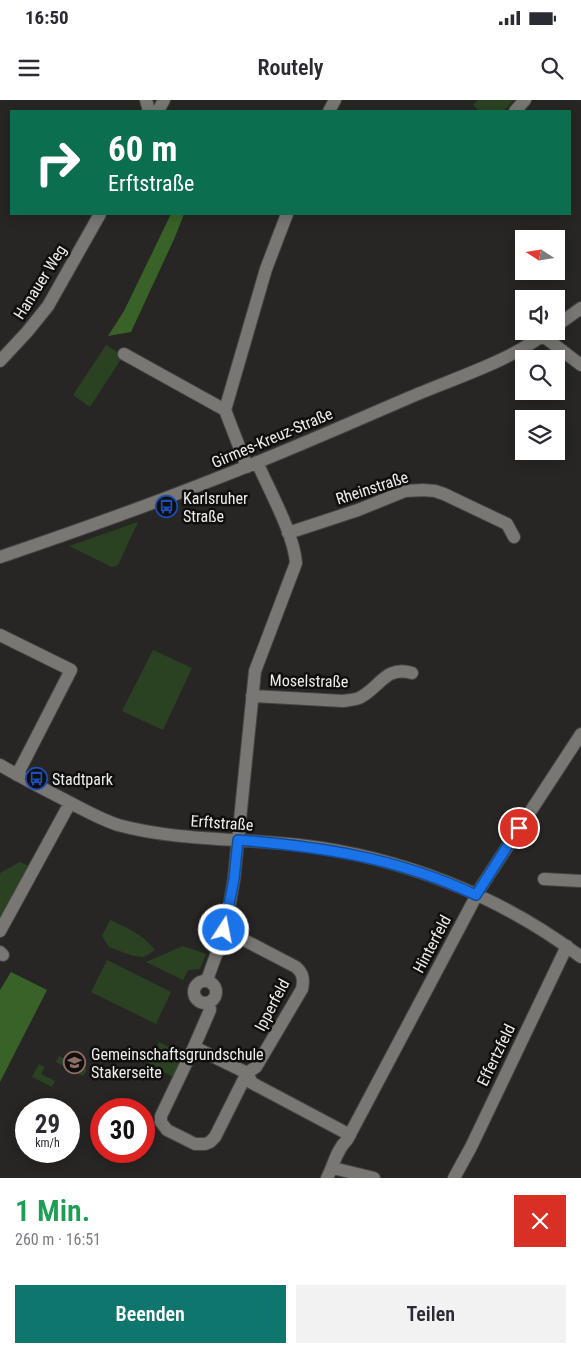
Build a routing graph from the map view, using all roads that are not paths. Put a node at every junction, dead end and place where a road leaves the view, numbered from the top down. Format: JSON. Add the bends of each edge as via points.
{"nodes":[{"id":1,"x":525,"y":100,"type":"edge"},
{"id":2,"x":516,"y":110,"type":"edge"},
{"id":3,"x":99,"y":215,"type":"edge"},
{"id":4,"x":287,"y":215,"type":"edge"},
{"id":5,"x":581,"y":308,"type":"edge"},
{"id":6,"x":565,"y":320,"type":"edge"},
{"id":7,"x":536,"y":340,"type":"edge"},
{"id":8,"x":553,"y":340,"type":"edge"},
{"id":9,"x":124,"y":354,"type":"dead end"},
{"id":10,"x":0,"y":361,"type":"edge"},
{"id":11,"x":581,"y":366,"type":"edge"},
{"id":12,"x":225,"y":410,"type":"junction"},
{"id":13,"x":252,"y":464,"type":"junction"},
{"id":14,"x":288,"y":533,"type":"junction"},
{"id":15,"x":514,"y":537,"type":"dead end"},
{"id":16,"x":0,"y":556,"type":"edge"},
{"id":17,"x":0,"y":636,"type":"edge"},
{"id":18,"x":412,"y":673,"type":"dead end"},
{"id":19,"x":252,"y":696,"type":"junction"},
{"id":20,"x":581,"y":734,"type":"edge"},
{"id":21,"x":0,"y":765,"type":"edge"},
{"id":22,"x":17,"y":775,"type":"junction"},
{"id":23,"x":70,"y":803,"type":"junction"},
{"id":24,"x":238,"y":840,"type":"junction"},
{"id":25,"x":544,"y":879,"type":"dead end"},
{"id":26,"x":581,"y":880,"type":"edge"},
{"id":27,"x":476,"y":895,"type":"junction"},
{"id":28,"x":224,"y":930,"type":"junction"},
{"id":29,"x":0,"y":931,"type":"edge"},
{"id":30,"x":566,"y":946,"type":"junction"},
{"id":31,"x":581,"y":957,"type":"edge"},
{"id":32,"x":207,"y":980,"type":"junction"},
{"id":33,"x":209,"y":1003,"type":"junction"},
{"id":34,"x":194,"y":1047,"type":"junction"},
{"id":35,"x":248,"y":1073,"type":"junction"},
{"id":36,"x":350,"y":1135,"type":"junction"},
{"id":37,"x":330,"y":1173,"type":"edge"},
{"id":38,"x":374,"y":1178,"type":"edge"},
{"id":39,"x":454,"y":1178,"type":"edge"}],
"edges":[{"from":1,"to":2,"type":"street"},
{"from":3,"to":10,"type":"street","name":"Hanauer Weg","via":[[48,306]]},
{"from":4,"to":12,"type":"street","via":[[266,269]]},
{"from":5,"to":6,"type":"street"},
{"from":7,"to":13,"type":"street","name":"Girmes-Kreuz-Straße","via":[[500,360]]},
{"from":8,"to":11,"type":"street"},
{"from":9,"to":12,"type":"street"},
{"from":12,"to":13,"type":"street"},
{"from":13,"to":14,"type":"street"},
{"from":13,"to":16,"type":"street","name":"Girmes-Kreuz-Straße"},
{"from":14,"to":15,"type":"street","name":"Rheinstraße","via":[[405,491],[423,490],[444,494],[507,524]]},
{"from":14,"to":19,"type":"street","via":[[296,563],[259,657]]},
{"from":17,"to":22,"type":"street","via":[[71,670]]},
{"from":18,"to":19,"type":"street","name":"Moselstraße","via":[[393,672],[359,698],[351,700]]},
{"from":19,"to":24,"type":"street","name":"Moselstraße"},
{"from":20,"to":27,"type":"street","name":"Hinterfeld"},
{"from":21,"to":22,"type":"street","name":"Erftstraße"},
{"from":22,"to":23,"type":"street","name":"Erftstraße"},
{"from":23,"to":24,"type":"street","name":"Erftstraße","via":[[101,818],[138,830]]},
{"from":23,"to":29,"type":"street"},
{"from":24,"to":27,"type":"street","name":"Erftstraße","via":[[299,845],[360,856],[412,869]]},
{"from":24,"to":28,"type":"street","name":"Moselstraße"},
{"from":25,"to":26,"type":"street"},
{"from":27,"to":30,"type":"street","name":"Erftstraße","via":[[528,920]]},
{"from":27,"to":36,"type":"street","name":"Hinterfeld"},
{"from":28,"to":32,"type":"street","name":"Moselstraße"},
{"from":28,"to":35,"type":"street","name":"Ipperfeld","via":[[296,967],[302,975],[302,988],[256,1067]]},
{"from":30,"to":31,"type":"street","name":"Erftstraße"},
{"from":30,"to":39,"type":"street","name":"Effertzfeld"},
{"from":32,"to":33,"type":"street","via":[[217,990]]},
{"from":32,"to":33,"type":"street","via":[[196,984],[194,993],[201,1002]]},
{"from":33,"to":34,"type":"street","via":[[210,1010]]},
{"from":34,"to":35,"type":"street"},
{"from":34,"to":35,"type":"street","name":"Ipperfeld","via":[[160,1119],[167,1130],[195,1144],[203,1145],[212,1140]]},
{"from":35,"to":36,"type":"street","via":[[252,1083]]},
{"from":36,"to":37,"type":"street","name":"Hinterfeld","via":[[339,1149]]},
{"from":37,"to":38,"type":"street"}]}
